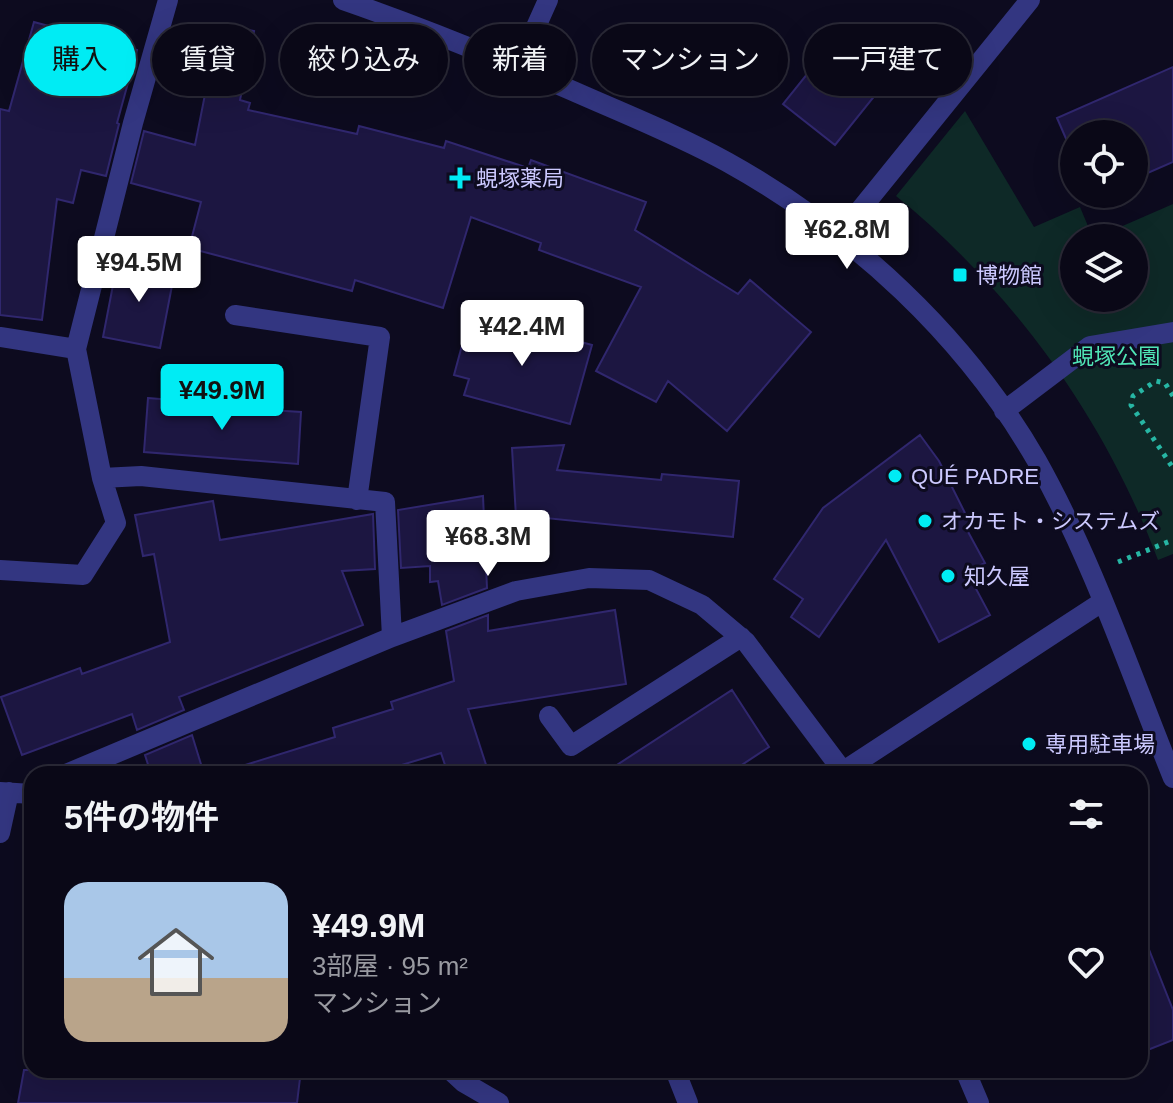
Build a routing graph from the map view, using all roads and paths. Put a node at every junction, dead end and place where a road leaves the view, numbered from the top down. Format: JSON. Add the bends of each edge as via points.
{"nodes":[{"id":1,"x":168,"y":0,"type":"edge"},
{"id":2,"x":343,"y":0,"type":"edge"},
{"id":3,"x":548,"y":0,"type":"edge"},
{"id":4,"x":1030,"y":0,"type":"edge"},
{"id":5,"x":537,"y":24,"type":"edge"},
{"id":6,"x":464,"y":44,"type":"edge"},
{"id":7,"x":576,"y":92,"type":"edge"},
{"id":8,"x":839,"y":236,"type":"junction"},
{"id":9,"x":235,"y":315,"type":"dead end"},
{"id":10,"x":1173,"y":332,"type":"edge"},
{"id":11,"x":0,"y":337,"type":"edge"},
{"id":12,"x":76,"y":349,"type":"junction"},
{"id":13,"x":1173,"y":396,"type":"edge"},
{"id":14,"x":1004,"y":411,"type":"junction"},
{"id":15,"x":1173,"y":468,"type":"edge"},
{"id":16,"x":102,"y":478,"type":"junction"},
{"id":17,"x":357,"y":500,"type":"junction"},
{"id":18,"x":1173,"y":540,"type":"edge"},
{"id":19,"x":1144,"y":552,"type":"dead end"},
{"id":20,"x":0,"y":570,"type":"edge"},
{"id":21,"x":1102,"y":602,"type":"junction"},
{"id":22,"x":392,"y":637,"type":"junction"},
{"id":23,"x":741,"y":637,"type":"junction"},
{"id":24,"x":549,"y":716,"type":"dead end"},
{"id":25,"x":85,"y":766,"type":"edge"},
{"id":26,"x":838,"y":766,"type":"edge"},
{"id":27,"x":854,"y":766,"type":"edge"},
{"id":28,"x":1173,"y":778,"type":"edge"},
{"id":29,"x":5,"y":792,"type":"edge"},
{"id":30,"x":0,"y":833,"type":"edge"},
{"id":31,"x":457,"y":1078,"type":"edge"},
{"id":32,"x":459,"y":1078,"type":"edge"},
{"id":33,"x":678,"y":1078,"type":"edge"},
{"id":34,"x":968,"y":1078,"type":"edge"},
{"id":35,"x":467,"y":1103,"type":"edge"},
{"id":36,"x":499,"y":1103,"type":"edge"},
{"id":37,"x":688,"y":1103,"type":"edge"},
{"id":38,"x":979,"y":1103,"type":"edge"}],
"edges":[{"from":1,"to":12,"type":"street"},
{"from":2,"to":6,"type":"street"},
{"from":3,"to":5,"type":"street"},
{"from":4,"to":8,"type":"street"},
{"from":7,"to":8,"type":"street","via":[[726,162]]},
{"from":8,"to":14,"type":"street","via":[[923,311]]},
{"from":9,"to":17,"type":"street","via":[[380,337]]},
{"from":10,"to":14,"type":"street","via":[[1090,346]]},
{"from":11,"to":12,"type":"street"},
{"from":12,"to":16,"type":"street"},
{"from":13,"to":15,"type":"path","via":[[1165,383],[1156,381],[1133,396],[1131,405]]},
{"from":14,"to":21,"type":"street","via":[[1065,515]]},
{"from":16,"to":17,"type":"street","via":[[141,476]]},
{"from":16,"to":20,"type":"street","via":[[116,523],[83,575]]},
{"from":17,"to":22,"type":"street","via":[[385,502]]},
{"from":18,"to":19,"type":"path"},
{"from":21,"to":27,"type":"street"},
{"from":21,"to":28,"type":"street"},
{"from":22,"to":23,"type":"street","via":[[516,591],[589,578],[649,580],[702,605]]},
{"from":22,"to":25,"type":"street"},
{"from":23,"to":24,"type":"street","via":[[571,746]]},
{"from":23,"to":26,"type":"street"},
{"from":29,"to":30,"type":"street"},
{"from":31,"to":35,"type":"street"},
{"from":32,"to":36,"type":"street"},
{"from":33,"to":37,"type":"street"},
{"from":34,"to":38,"type":"street"}]}
